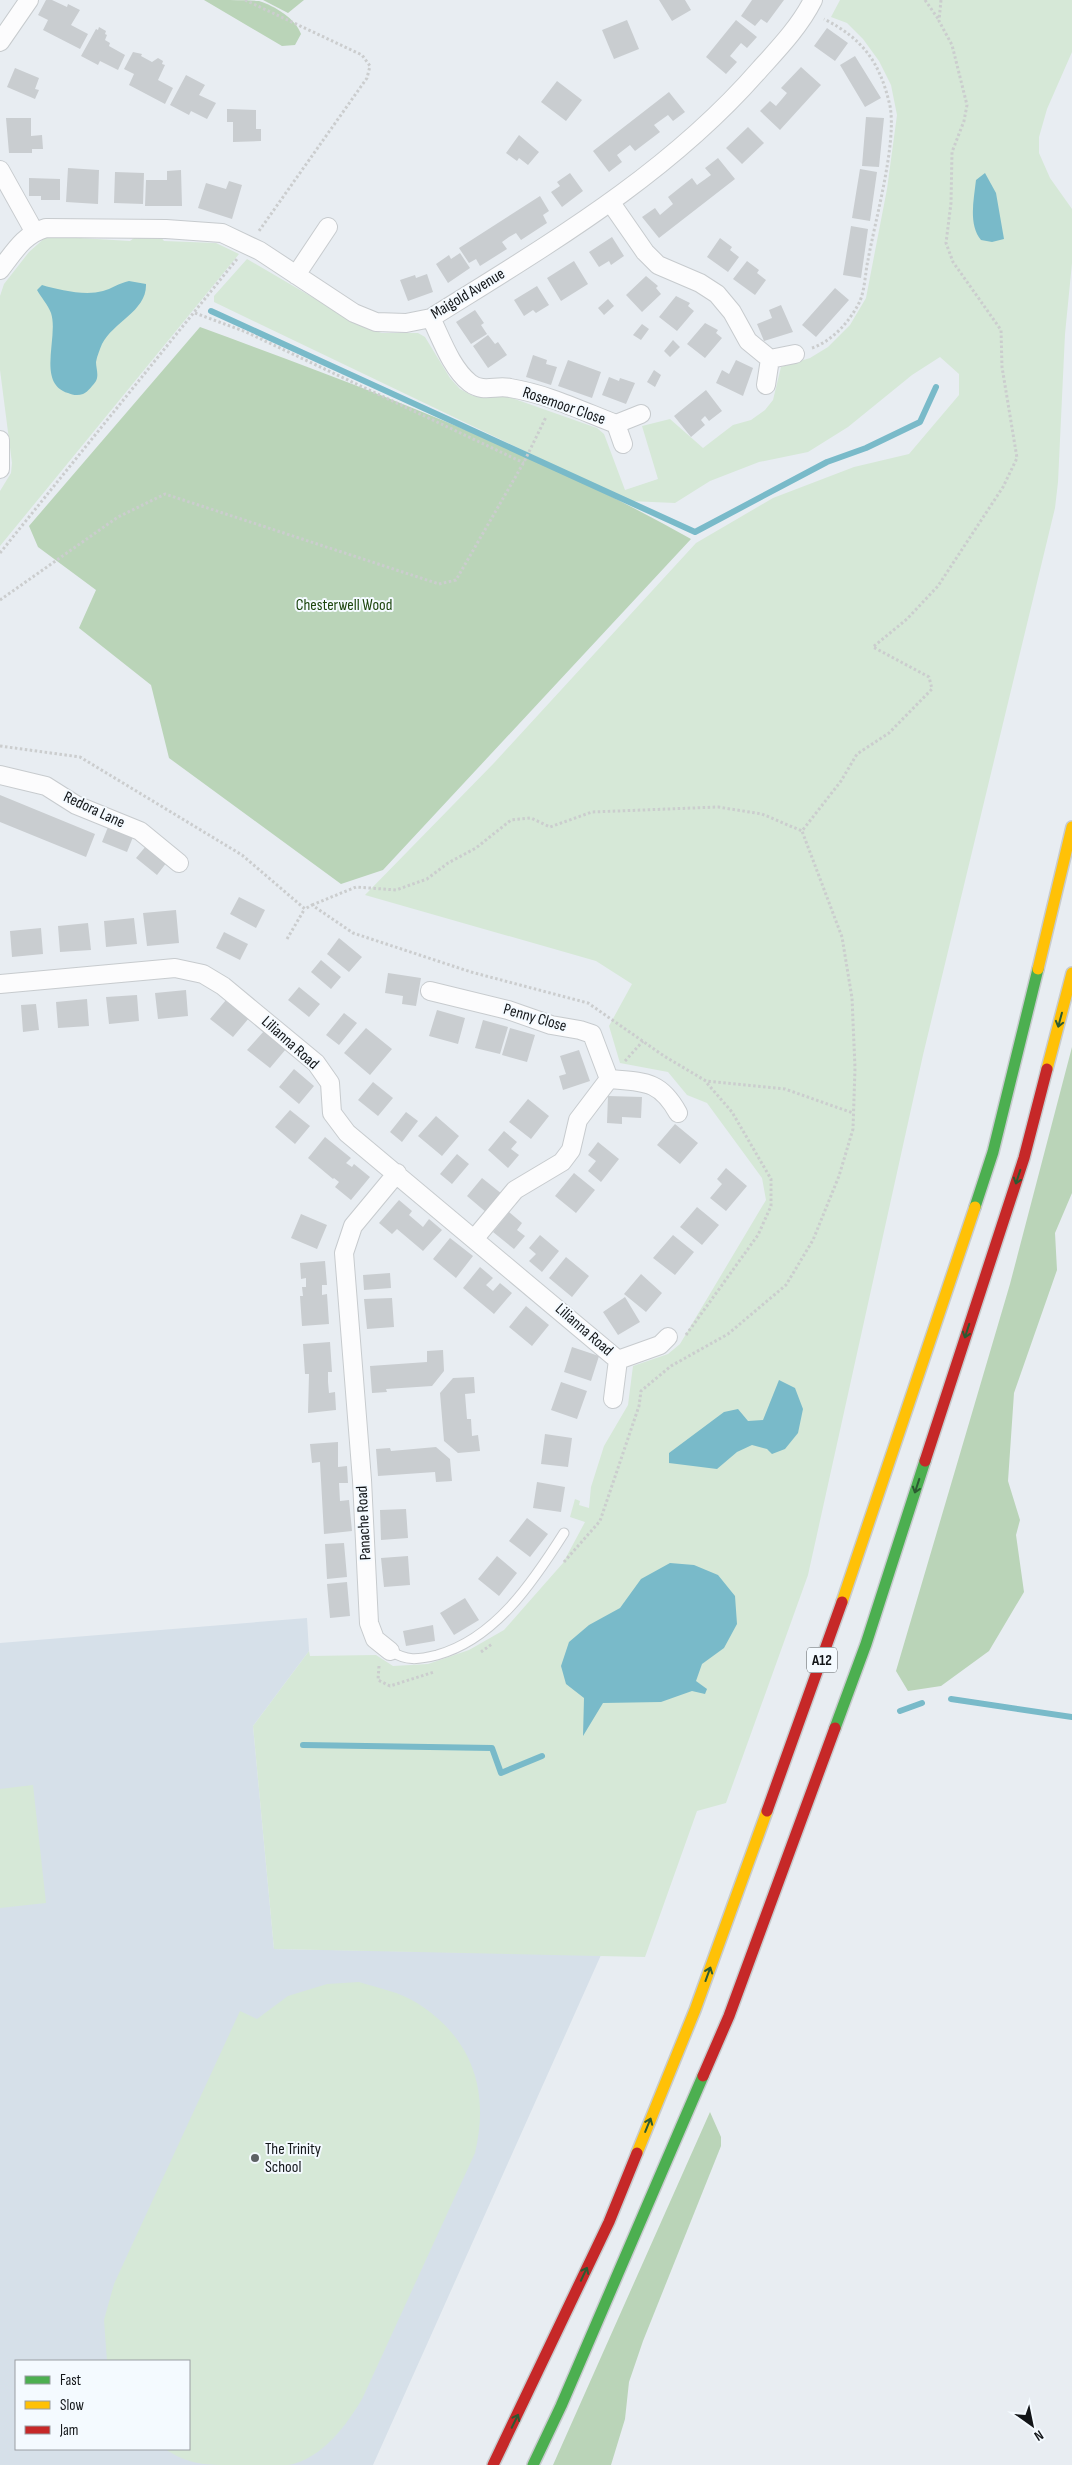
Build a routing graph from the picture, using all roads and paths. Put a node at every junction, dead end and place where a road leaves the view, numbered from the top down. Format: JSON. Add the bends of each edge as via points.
{"nodes":[{"id":1,"x":29,"y":0,"type":"edge"},
{"id":2,"x":245,"y":0,"type":"edge"},
{"id":3,"x":925,"y":0,"type":"edge"},
{"id":4,"x":941,"y":0,"type":"edge"},
{"id":5,"x":811,"y":5,"type":"edge"},
{"id":6,"x":939,"y":21,"type":"junction"},
{"id":7,"x":0,"y":42,"type":"edge"},
{"id":8,"x":0,"y":170,"type":"edge"},
{"id":9,"x":612,"y":203,"type":"junction"},
{"id":10,"x":328,"y":226,"type":"dead end"},
{"id":11,"x":34,"y":231,"type":"junction"},
{"id":12,"x":249,"y":246,"type":"junction"},
{"id":13,"x":0,"y":270,"type":"edge"},
{"id":14,"x":296,"y":275,"type":"junction"},
{"id":15,"x":195,"y":312,"type":"junction"},
{"id":16,"x":431,"y":318,"type":"junction"},
{"id":17,"x":795,"y":354,"type":"joint"},
{"id":18,"x":770,"y":359,"type":"junction"},
{"id":19,"x":766,"y":385,"type":"dead end"},
{"id":20,"x":554,"y":400,"type":"junction"},
{"id":21,"x":641,"y":414,"type":"dead end"},
{"id":22,"x":616,"y":424,"type":"junction"},
{"id":23,"x":0,"y":440,"type":"edge"},
{"id":24,"x":623,"y":444,"type":"dead end"},
{"id":25,"x":524,"y":463,"type":"junction"},
{"id":26,"x":0,"y":469,"type":"edge"},
{"id":27,"x":0,"y":553,"type":"edge"},
{"id":28,"x":0,"y":600,"type":"edge"},
{"id":29,"x":0,"y":746,"type":"edge"},
{"id":30,"x":0,"y":775,"type":"edge"},
{"id":31,"x":1072,"y":827,"type":"edge"},
{"id":32,"x":802,"y":831,"type":"junction"},
{"id":33,"x":179,"y":863,"type":"dead end"},
{"id":34,"x":312,"y":905,"type":"junction"},
{"id":35,"x":304,"y":910,"type":"junction"},
{"id":36,"x":287,"y":939,"type":"dead end"},
{"id":37,"x":1072,"y":973,"type":"edge"},
{"id":38,"x":0,"y":984,"type":"edge"},
{"id":39,"x":430,"y":991,"type":"dead end"},
{"id":40,"x":609,"y":1080,"type":"junction"},
{"id":41,"x":706,"y":1081,"type":"junction"},
{"id":42,"x":678,"y":1113,"type":"dead end"},
{"id":43,"x":853,"y":1113,"type":"junction"},
{"id":44,"x":397,"y":1173,"type":"junction"},
{"id":45,"x":475,"y":1238,"type":"junction"},
{"id":46,"x":676,"y":1338,"type":"joint"},
{"id":47,"x":618,"y":1360,"type":"junction"},
{"id":48,"x":613,"y":1399,"type":"dead end"},
{"id":49,"x":564,"y":1533,"type":"dead end"},
{"id":50,"x":563,"y":1563,"type":"dead end"},
{"id":51,"x":493,"y":1643,"type":"dead end"},
{"id":52,"x":390,"y":1652,"type":"junction"},
{"id":53,"x":480,"y":1653,"type":"dead end"},
{"id":54,"x":440,"y":1670,"type":"dead end"},
{"id":55,"x":493,"y":2465,"type":"edge"},
{"id":56,"x":533,"y":2465,"type":"edge"}],
"edges":[{"from":1,"to":7,"type":"street"},
{"from":2,"to":12,"type":"path","via":[[362,55],[370,66],[367,78]]},
{"from":3,"to":6,"type":"path"},
{"from":4,"to":6,"type":"path"},
{"from":5,"to":9,"type":"street","name":"Maigold Avenue","via":[[735,98],[709,124]]},
{"from":5,"to":17,"type":"path","via":[[860,41],[883,82],[891,126],[886,170],[859,303],[845,324],[826,343]]},
{"from":6,"to":32,"type":"path","via":[[952,45],[967,105],[952,152],[946,243],[953,262],[1001,330],[1002,367],[1017,458],[1003,487],[938,586],[907,619],[873,647],[929,677],[932,689],[889,732],[857,754],[841,781]]},
{"from":8,"to":11,"type":"street"},
{"from":9,"to":16,"type":"street","name":"Maigold Avenue"},
{"from":9,"to":18,"type":"street","via":[[645,252],[658,265],[717,294],[732,312],[748,341]]},
{"from":10,"to":14,"type":"street"},
{"from":11,"to":12,"type":"street","name":"Maigold Avenue","via":[[46,228],[194,230],[222,233]]},
{"from":11,"to":13,"type":"street","via":[[24,238]]},
{"from":12,"to":14,"type":"street","name":"Maigold Avenue"},
{"from":12,"to":15,"type":"path"},
{"from":14,"to":16,"type":"street","name":"Maigold Avenue","via":[[354,314],[376,322],[406,323]]},
{"from":15,"to":25,"type":"path","via":[[246,332]]},
{"from":15,"to":27,"type":"path"},
{"from":16,"to":20,"type":"street","name":"Rosemoor Close","via":[[456,367],[469,383],[480,388],[509,388]]},
{"from":17,"to":18,"type":"street"},
{"from":18,"to":19,"type":"street"},
{"from":20,"to":22,"type":"street","name":"Rosemoor Close"},
{"from":20,"to":25,"type":"path"},
{"from":21,"to":22,"type":"street","name":"Rosemoor Close"},
{"from":22,"to":24,"type":"street","name":"Rosemoor Close"},
{"from":23,"to":26,"type":"street"},
{"from":25,"to":28,"type":"path","via":[[456,580],[439,584],[164,494],[104,526]]},
{"from":29,"to":35,"type":"path","via":[[80,757],[242,855]]},
{"from":30,"to":33,"type":"street","name":"Redora Lane","via":[[46,786],[76,805],[140,831]]},
{"from":55,"to":31,"type":"highway","number":"A12","one_way":true,"via":[[620,2194],[695,2010],[831,1636],[993,1152]]},
{"from":32,"to":34,"type":"path","via":[[762,814],[718,808],[592,812],[550,827],[531,818],[511,820],[476,848],[427,879],[396,890],[356,887]]},
{"from":32,"to":43,"type":"path","via":[[842,937],[852,998]]},
{"from":34,"to":35,"type":"path"},
{"from":34,"to":41,"type":"path","via":[[353,933],[471,972],[588,1003]]},
{"from":35,"to":36,"type":"path"},
{"from":37,"to":56,"type":"highway","number":"A12","one_way":true,"via":[[1024,1158],[866,1644],[729,2016]]},
{"from":38,"to":44,"type":"street","name":"Lilianna Road","via":[[175,968],[203,974],[244,1002],[316,1063],[330,1083],[332,1113],[348,1133]]},
{"from":39,"to":40,"type":"street","name":"Penny Close","via":[[592,1034]]},
{"from":40,"to":42,"type":"street","via":[[659,1088],[670,1097]]},
{"from":40,"to":45,"type":"street","via":[[578,1120],[571,1150],[562,1162],[515,1190]]},
{"from":41,"to":43,"type":"path","via":[[785,1089]]},
{"from":41,"to":46,"type":"path","via":[[732,1112],[771,1180],[771,1206],[758,1235]]},
{"from":43,"to":50,"type":"path","via":[[853,1129],[839,1176],[813,1240],[786,1285],[728,1334],[671,1366],[641,1391],[639,1406],[600,1521]]},
{"from":44,"to":45,"type":"street","name":"Lilianna Road"},
{"from":44,"to":52,"type":"street","name":"Panache Road","via":[[353,1226],[344,1253],[362,1480],[369,1623],[375,1639]]},
{"from":45,"to":47,"type":"street","name":"Lilianna Road"},
{"from":46,"to":47,"type":"street","name":"Lilianna Road"},
{"from":47,"to":48,"type":"street","name":"Lilianna Road"},
{"from":49,"to":52,"type":"lane","name":"Panache Road","via":[[514,1602],[480,1635],[452,1650],[426,1658],[404,1660]]},
{"from":51,"to":53,"type":"path"},
{"from":52,"to":54,"type":"path","via":[[377,1667],[378,1680],[390,1686]]}]}
